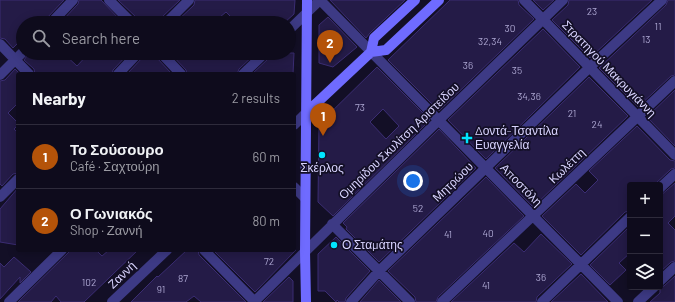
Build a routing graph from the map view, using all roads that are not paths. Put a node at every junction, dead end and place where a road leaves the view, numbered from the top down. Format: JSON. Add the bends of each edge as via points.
{"nodes":[{"id":1,"x":73,"y":0,"type":"edge"},
{"id":2,"x":109,"y":0,"type":"edge"},
{"id":3,"x":188,"y":0,"type":"edge"},
{"id":4,"x":307,"y":0,"type":"edge"},
{"id":5,"x":320,"y":0,"type":"edge"},
{"id":6,"x":415,"y":0,"type":"edge"},
{"id":7,"x":439,"y":0,"type":"edge"},
{"id":8,"x":524,"y":0,"type":"edge"},
{"id":9,"x":563,"y":0,"type":"edge"},
{"id":10,"x":662,"y":0,"type":"edge"},
{"id":11,"x":307,"y":13,"type":"junction"},
{"id":12,"x":58,"y":16,"type":"edge"},
{"id":13,"x":125,"y":16,"type":"edge"},
{"id":14,"x":173,"y":16,"type":"edge"},
{"id":15,"x":543,"y":19,"type":"junction"},
{"id":16,"x":296,"y":23,"type":"edge"},
{"id":17,"x":0,"y":44,"type":"edge"},
{"id":18,"x":371,"y":52,"type":"junction"},
{"id":19,"x":15,"y":60,"type":"junction"},
{"id":20,"x":131,"y":60,"type":"edge"},
{"id":21,"x":168,"y":60,"type":"edge"},
{"id":22,"x":258,"y":60,"type":"edge"},
{"id":23,"x":590,"y":67,"type":"junction"},
{"id":24,"x":27,"y":72,"type":"edge"},
{"id":25,"x":120,"y":72,"type":"edge"},
{"id":26,"x":180,"y":72,"type":"edge"},
{"id":27,"x":245,"y":72,"type":"edge"},
{"id":28,"x":0,"y":75,"type":"edge"},
{"id":29,"x":675,"y":81,"type":"edge"},
{"id":30,"x":306,"y":113,"type":"junction"},
{"id":31,"x":637,"y":118,"type":"junction"},
{"id":32,"x":439,"y":120,"type":"junction"},
{"id":33,"x":296,"y":123,"type":"edge"},
{"id":34,"x":675,"y":156,"type":"edge"},
{"id":35,"x":486,"y":168,"type":"junction"},
{"id":36,"x":675,"y":174,"type":"edge"},
{"id":37,"x":16,"y":180,"type":"edge"},
{"id":38,"x":663,"y":185,"type":"edge"},
{"id":39,"x":296,"y":189,"type":"edge"},
{"id":40,"x":0,"y":197,"type":"edge"},
{"id":41,"x":305,"y":198,"type":"junction"},
{"id":42,"x":533,"y":216,"type":"junction"},
{"id":43,"x":629,"y":218,"type":"edge"},
{"id":44,"x":332,"y":224,"type":"junction"},
{"id":45,"x":305,"y":251,"type":"junction"},
{"id":46,"x":60,"y":252,"type":"edge"},
{"id":47,"x":165,"y":252,"type":"edge"},
{"id":48,"x":206,"y":252,"type":"edge"},
{"id":49,"x":580,"y":264,"type":"junction"},
{"id":50,"x":675,"y":267,"type":"edge"},
{"id":51,"x":379,"y":272,"type":"junction"},
{"id":52,"x":663,"y":278,"type":"edge"},
{"id":53,"x":651,"y":290,"type":"edge"},
{"id":54,"x":0,"y":300,"type":"edge"},
{"id":55,"x":2,"y":302,"type":"edge"},
{"id":56,"x":9,"y":302,"type":"edge"},
{"id":57,"x":112,"y":302,"type":"edge"},
{"id":58,"x":255,"y":302,"type":"edge"},
{"id":59,"x":306,"y":302,"type":"edge"},
{"id":60,"x":351,"y":302,"type":"edge"},
{"id":61,"x":410,"y":302,"type":"edge"},
{"id":62,"x":442,"y":302,"type":"edge"},
{"id":63,"x":542,"y":302,"type":"edge"},
{"id":64,"x":618,"y":302,"type":"edge"},
{"id":65,"x":638,"y":302,"type":"edge"}],
"edges":[{"from":1,"to":12,"type":"street"},
{"from":2,"to":13,"type":"street"},
{"from":3,"to":14,"type":"street"},
{"from":4,"to":11,"type":"street"},
{"from":5,"to":11,"type":"street"},
{"from":5,"to":18,"type":"street","name":"Αποστόλη"},
{"from":6,"to":18,"type":"street","via":[[374,38]]},
{"from":7,"to":18,"type":"street","via":[[386,50]]},
{"from":8,"to":15,"type":"street","name":"Στρατηγού Μακρυγιάννη"},
{"from":9,"to":15,"type":"street","name":"Ομηρίδου Σκυλίτση Αριστείδου"},
{"from":10,"to":23,"type":"street","name":"Μητρώου"},
{"from":11,"to":16,"type":"street"},
{"from":11,"to":30,"type":"street"},
{"from":15,"to":23,"type":"street","name":"Στρατηγού Μακρυγιάννη"},
{"from":15,"to":32,"type":"street","name":"Ομηρίδου Σκυλίτση Αριστείδου"},
{"from":17,"to":19,"type":"street"},
{"from":18,"to":30,"type":"street"},
{"from":18,"to":32,"type":"street","name":"Αποστόλη"},
{"from":19,"to":24,"type":"street"},
{"from":19,"to":28,"type":"street"},
{"from":20,"to":25,"type":"street"},
{"from":21,"to":26,"type":"street"},
{"from":22,"to":27,"type":"street"},
{"from":23,"to":31,"type":"street","name":"Στρατηγού Μακρυγιάννη"},
{"from":23,"to":35,"type":"street","name":"Μητρώου"},
{"from":29,"to":31,"type":"street","name":"Κωλέττη"},
{"from":30,"to":33,"type":"street"},
{"from":30,"to":41,"type":"street"},
{"from":31,"to":34,"type":"street","name":"Στρατηγού Μακρυγιάννη"},
{"from":31,"to":42,"type":"street","name":"Κωλέττη"},
{"from":32,"to":35,"type":"street","name":"Αποστόλη"},
{"from":32,"to":44,"type":"street","name":"Ομηρίδου Σκυλίτση Αριστείδου"},
{"from":35,"to":42,"type":"street","name":"Αποστόλη"},
{"from":35,"to":51,"type":"street","name":"Μητρώου"},
{"from":36,"to":38,"type":"street"},
{"from":37,"to":40,"type":"street"},
{"from":39,"to":41,"type":"street"},
{"from":41,"to":45,"type":"street"},
{"from":42,"to":49,"type":"street","name":"Αποστόλη"},
{"from":42,"to":62,"type":"street","name":"Κωλέττη"},
{"from":43,"to":49,"type":"street"},
{"from":44,"to":45,"type":"street","name":"Ομηρίδου Σκυλίτση Αριστείδου"},
{"from":44,"to":51,"type":"street"},
{"from":45,"to":58,"type":"street","name":"Ομηρίδου Σκυλίτση Αριστείδου"},
{"from":45,"to":59,"type":"street"},
{"from":46,"to":56,"type":"street"},
{"from":47,"to":57,"type":"street","name":"Ζαννή"},
{"from":48,"to":58,"type":"street"},
{"from":49,"to":63,"type":"street"},
{"from":49,"to":64,"type":"street","name":"Αποστόλη"},
{"from":50,"to":52,"type":"street"},
{"from":51,"to":60,"type":"street","name":"Μητρώου"},
{"from":51,"to":61,"type":"street"},
{"from":53,"to":65,"type":"street"},
{"from":54,"to":55,"type":"street"}]}
